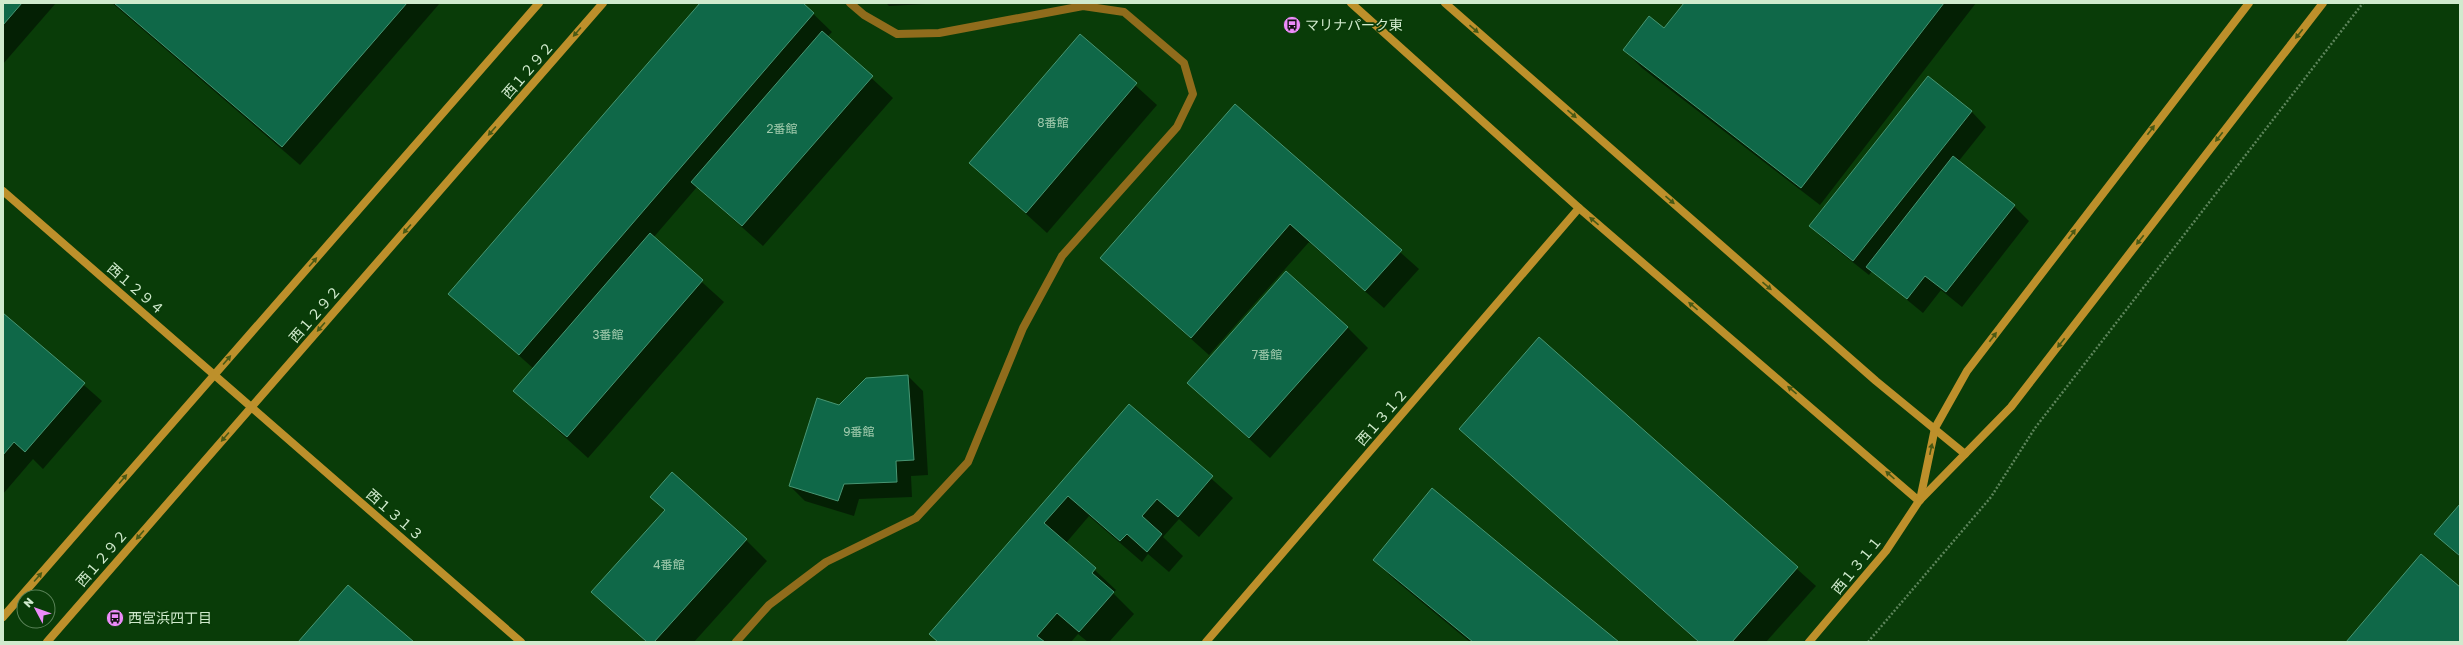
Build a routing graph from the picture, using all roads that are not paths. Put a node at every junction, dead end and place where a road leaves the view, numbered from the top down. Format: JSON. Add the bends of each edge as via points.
{"nodes":[{"id":1,"x":539,"y":3,"type":"edge"},
{"id":2,"x":603,"y":3,"type":"edge"},
{"id":3,"x":850,"y":3,"type":"edge"},
{"id":4,"x":1351,"y":3,"type":"edge"},
{"id":5,"x":1445,"y":3,"type":"edge"},
{"id":6,"x":2249,"y":3,"type":"edge"},
{"id":7,"x":2323,"y":3,"type":"edge"},
{"id":8,"x":3,"y":191,"type":"edge"},
{"id":9,"x":1579,"y":208,"type":"junction"},
{"id":10,"x":214,"y":375,"type":"junction"},
{"id":11,"x":251,"y":408,"type":"junction"},
{"id":12,"x":1935,"y":428,"type":"junction"},
{"id":13,"x":1965,"y":454,"type":"junction"},
{"id":14,"x":1919,"y":501,"type":"junction"},
{"id":15,"x":3,"y":616,"type":"edge"},
{"id":16,"x":47,"y":642,"type":"edge"},
{"id":17,"x":522,"y":642,"type":"edge"},
{"id":18,"x":736,"y":642,"type":"edge"},
{"id":19,"x":1206,"y":642,"type":"edge"},
{"id":20,"x":1809,"y":642,"type":"edge"}],
"edges":[{"from":10,"to":1,"type":"street","one_way":true},
{"from":2,"to":11,"type":"street","name":"西１２９２","one_way":true},
{"from":3,"to":18,"type":"lane","via":[[864,15],[897,34],[939,32],[1083,6],[1124,12],[1184,63],[1193,94],[1177,127],[1062,256],[1023,328],[968,462],[916,518],[826,562],[770,605]]},
{"from":4,"to":9,"type":"street"},
{"from":5,"to":12,"type":"street","one_way":true,"via":[[1876,381]]},
{"from":12,"to":6,"type":"street","one_way":true,"via":[[1968,370]]},
{"from":7,"to":13,"type":"street","one_way":true,"via":[[2011,407]]},
{"from":8,"to":10,"type":"street","name":"西１２９４"},
{"from":14,"to":9,"type":"street","one_way":true},
{"from":9,"to":19,"type":"street","name":"西１３１２"},
{"from":10,"to":11,"type":"street","name":"西１２９４"},
{"from":15,"to":10,"type":"street","one_way":true},
{"from":11,"to":16,"type":"street","name":"西１２９２","one_way":true},
{"from":11,"to":17,"type":"street","name":"西１３１３"},
{"from":12,"to":13,"type":"street"},
{"from":14,"to":12,"type":"street","one_way":true},
{"from":13,"to":14,"type":"street"},
{"from":14,"to":20,"type":"street","name":"西１３１１","via":[[1886,551]]}]}
